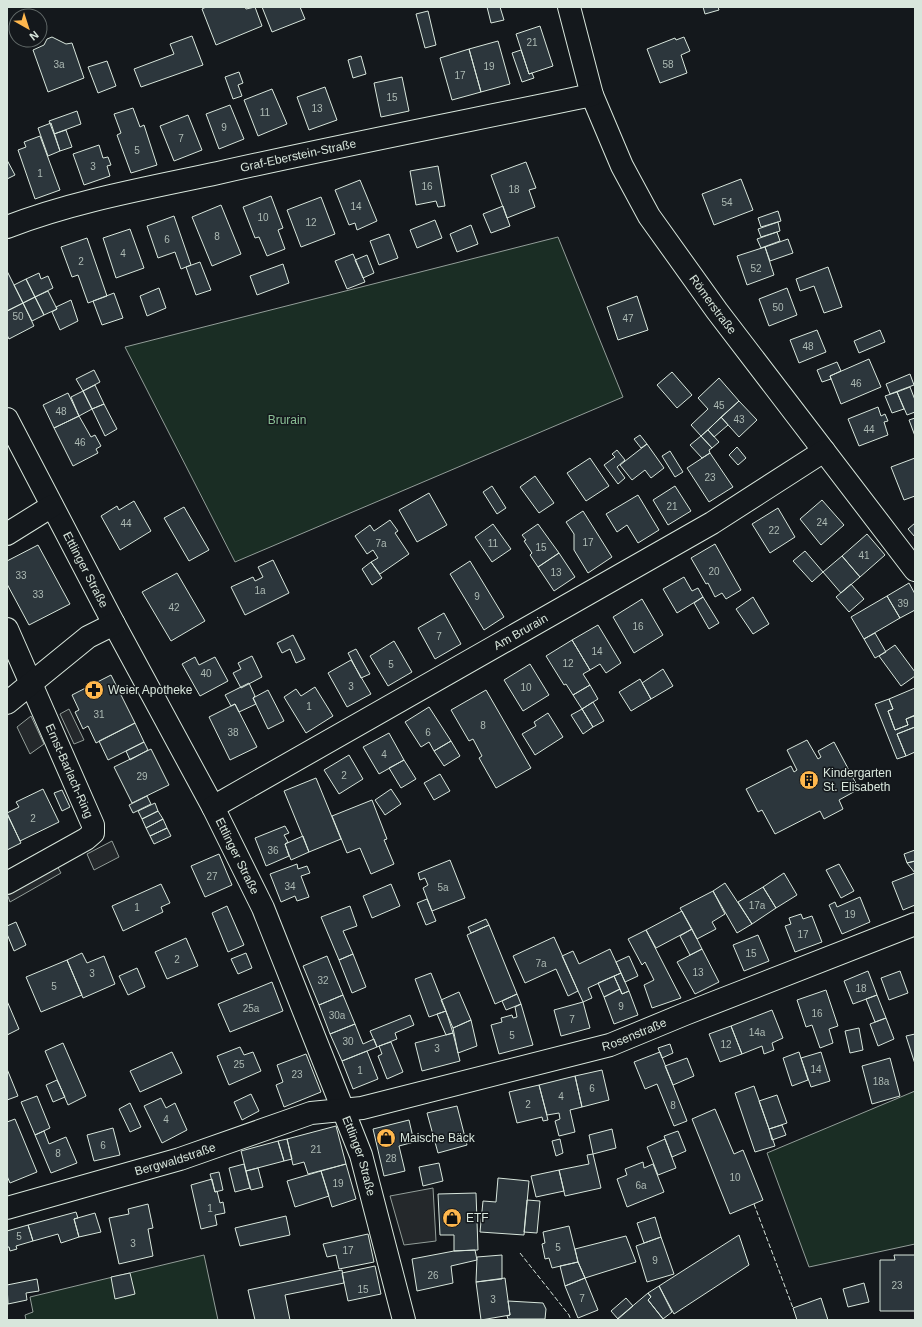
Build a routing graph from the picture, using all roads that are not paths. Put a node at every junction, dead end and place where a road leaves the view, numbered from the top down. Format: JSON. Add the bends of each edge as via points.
{"nodes":[{"id":1,"x":569,"y":7,"type":"edge"},
{"id":2,"x":592,"y":95,"type":"junction"},
{"id":3,"x":7,"y":227,"type":"edge"},
{"id":4,"x":8,"y":422,"type":"edge"},
{"id":5,"x":824,"y":451,"type":"junction"},
{"id":6,"x":52,"y":506,"type":"junction"},
{"id":7,"x":7,"y":534,"type":"edge"},
{"id":8,"x":915,"y":570,"type":"edge"},
{"id":9,"x":114,"y":624,"type":"junction"},
{"id":10,"x":7,"y":629,"type":"edge"},
{"id":11,"x":32,"y":683,"type":"junction"},
{"id":12,"x":7,"y":703,"type":"edge"},
{"id":13,"x":213,"y":806,"type":"junction"},
{"id":14,"x":7,"y":883,"type":"edge"},
{"id":15,"x":915,"y":924,"type":"edge"},
{"id":16,"x":343,"y":1110,"type":"junction"},
{"id":17,"x":7,"y":1208,"type":"edge"},
{"id":18,"x":404,"y":1320,"type":"edge"}],
"edges":[{"from":1,"to":2,"type":"street","name":"Römerstraße"},
{"from":2,"to":3,"type":"street","name":"Graf-Eberstein-Straße","via":[[255,164],[36,216]]},
{"from":2,"to":5,"type":"street","name":"Römerstraße","via":[[622,166],[649,216],[717,311]]},
{"from":4,"to":6,"type":"street","name":"Ettlinger Straße"},
{"from":5,"to":8,"type":"street","name":"Römerstraße"},
{"from":5,"to":13,"type":"street","name":"Am Brurain","via":[[712,523]]},
{"from":6,"to":7,"type":"street"},
{"from":6,"to":9,"type":"street","name":"Ettlinger Straße"},
{"from":9,"to":11,"type":"street","via":[[88,637]]},
{"from":9,"to":13,"type":"street","name":"Ettlinger Straße"},
{"from":10,"to":11,"type":"street"},
{"from":11,"to":12,"type":"street"},
{"from":11,"to":14,"type":"street","name":"Ernst-Barlach-Ring","via":[[93,825],[93,833]]},
{"from":13,"to":16,"type":"street","name":"Ettlinger Straße","via":[[263,908]]},
{"from":15,"to":16,"type":"street","name":"Rosenstraße","via":[[610,1045],[362,1108]]},
{"from":16,"to":17,"type":"street","name":"Bergwaldstraße","via":[[311,1113],[180,1159]]},
{"from":16,"to":18,"type":"street","name":"Ettlinger Straße","via":[[360,1155]]}]}
